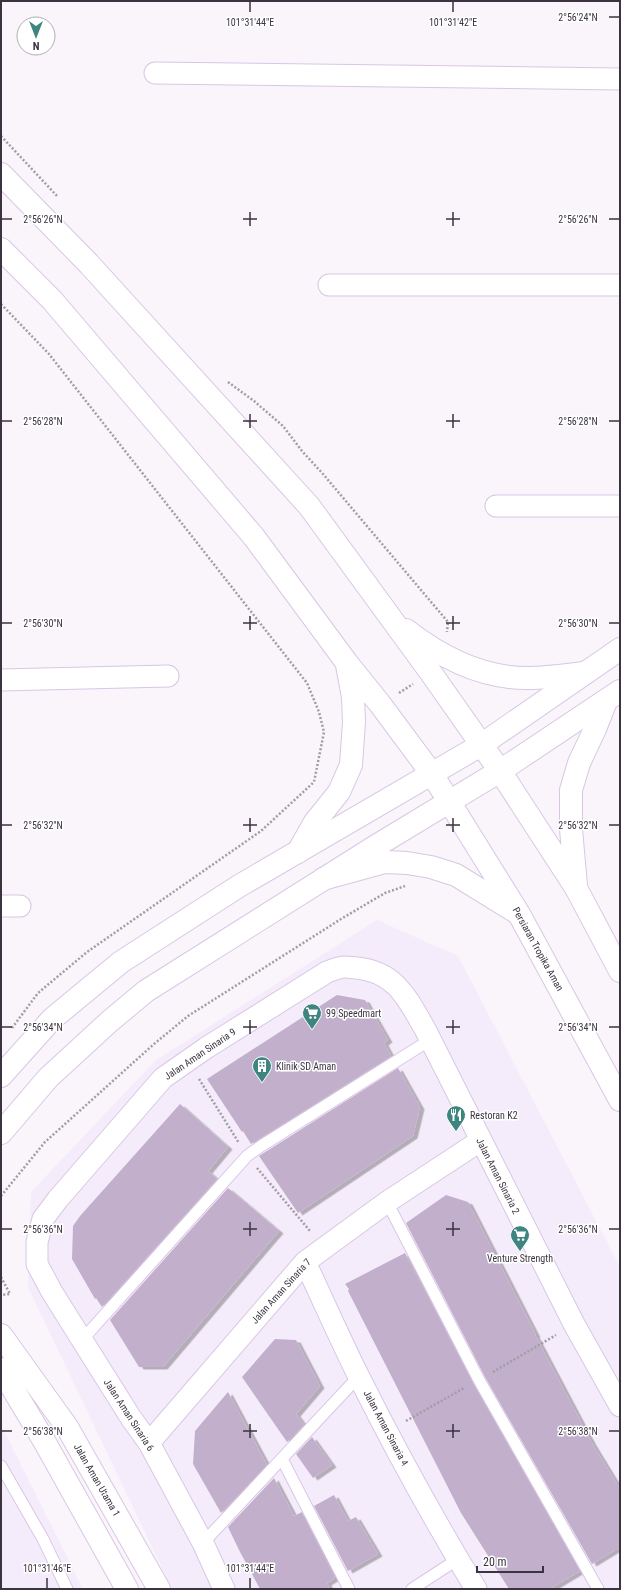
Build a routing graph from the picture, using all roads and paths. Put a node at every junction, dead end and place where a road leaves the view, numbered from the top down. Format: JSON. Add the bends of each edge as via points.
{"nodes":[{"id":1,"x":155,"y":73,"type":"dead end"},
{"id":2,"x":620,"y":79,"type":"edge"},
{"id":3,"x":1,"y":174,"type":"edge"},
{"id":4,"x":1,"y":249,"type":"edge"},
{"id":5,"x":329,"y":285,"type":"dead end"},
{"id":6,"x":620,"y":285,"type":"edge"},
{"id":7,"x":1,"y":304,"type":"edge"},
{"id":8,"x":496,"y":506,"type":"dead end"},
{"id":9,"x":620,"y":506,"type":"edge"},
{"id":10,"x":388,"y":616,"type":"junction"},
{"id":11,"x":620,"y":649,"type":"edge"},
{"id":12,"x":347,"y":663,"type":"junction"},
{"id":13,"x":585,"y":673,"type":"junction"},
{"id":14,"x":168,"y":676,"type":"dead end"},
{"id":15,"x":1,"y":680,"type":"edge"},
{"id":16,"x":613,"y":696,"type":"edge"},
{"id":17,"x":481,"y":745,"type":"junction"},
{"id":18,"x":500,"y":771,"type":"junction"},
{"id":19,"x":432,"y":774,"type":"junction"},
{"id":20,"x":449,"y":802,"type":"junction"},
{"id":21,"x":298,"y":852,"type":"junction"},
{"id":22,"x":323,"y":879,"type":"junction"},
{"id":23,"x":411,"y":886,"type":"dead end"},
{"id":24,"x":576,"y":888,"type":"junction"},
{"id":25,"x":519,"y":914,"type":"junction"},
{"id":26,"x":620,"y":971,"type":"edge"},
{"id":27,"x":10,"y":1030,"type":"dead end"},
{"id":28,"x":427,"y":1034,"type":"junction"},
{"id":29,"x":1,"y":1076,"type":"edge"},
{"id":30,"x":620,"y":1100,"type":"edge"},
{"id":31,"x":1,"y":1133,"type":"edge"},
{"id":32,"x":480,"y":1141,"type":"junction"},
{"id":33,"x":1,"y":1196,"type":"edge"},
{"id":34,"x":387,"y":1202,"type":"junction"},
{"id":35,"x":37,"y":1242,"type":"joint"},
{"id":36,"x":305,"y":1262,"type":"junction"},
{"id":37,"x":1,"y":1277,"type":"edge"},
{"id":38,"x":1,"y":1295,"type":"edge"},
{"id":39,"x":1,"y":1335,"type":"edge"},
{"id":40,"x":82,"y":1340,"type":"junction"},
{"id":41,"x":1,"y":1369,"type":"edge"},
{"id":42,"x":359,"y":1376,"type":"junction"},
{"id":43,"x":620,"y":1406,"type":"edge"},
{"id":44,"x":149,"y":1443,"type":"junction"},
{"id":45,"x":282,"y":1459,"type":"junction"},
{"id":46,"x":1,"y":1466,"type":"edge"},
{"id":47,"x":203,"y":1543,"type":"junction"},
{"id":48,"x":458,"y":1559,"type":"junction"},
{"id":49,"x":127,"y":1588,"type":"edge"},
{"id":50,"x":67,"y":1589,"type":"edge"},
{"id":51,"x":159,"y":1589,"type":"edge"},
{"id":52,"x":224,"y":1589,"type":"edge"},
{"id":53,"x":349,"y":1589,"type":"edge"},
{"id":54,"x":412,"y":1589,"type":"edge"},
{"id":55,"x":476,"y":1589,"type":"edge"},
{"id":56,"x":598,"y":1589,"type":"edge"}],
"edges":[{"from":1,"to":2,"type":"street"},
{"from":3,"to":10,"type":"main road","via":[[89,264],[308,506]]},
{"from":4,"to":12,"type":"main road","name":"Persiaran Tropika Aman","via":[[52,300],[254,537]]},
{"from":5,"to":6,"type":"street"},
{"from":7,"to":27,"type":"path","via":[[49,354],[307,683],[324,732],[314,782],[261,831],[87,952],[38,993]]},
{"from":8,"to":9,"type":"street"},
{"from":10,"to":13,"type":"main road","via":[[419,640],[466,666],[509,677],[530,678]]},
{"from":10,"to":17,"type":"main road"},
{"from":11,"to":13,"type":"main road"},
{"from":12,"to":19,"type":"main road","name":"Persiaran Tropika Aman"},
{"from":12,"to":21,"type":"main road","via":[[354,722],[351,765],[338,792]]},
{"from":13,"to":17,"type":"main road"},
{"from":14,"to":15,"type":"street"},
{"from":16,"to":18,"type":"main road"},
{"from":16,"to":24,"type":"main road","via":[[579,763],[571,790]]},
{"from":17,"to":18,"type":"main road"},
{"from":17,"to":19,"type":"main road"},
{"from":18,"to":20,"type":"main road"},
{"from":18,"to":24,"type":"main road"},
{"from":19,"to":20,"type":"main road","name":"Persiaran Tropika Aman"},
{"from":19,"to":21,"type":"main road"},
{"from":20,"to":22,"type":"main road"},
{"from":20,"to":25,"type":"main road","name":"Persiaran Tropika Aman"},
{"from":21,"to":29,"type":"main road","via":[[239,886],[121,962],[52,1019]]},
{"from":22,"to":25,"type":"main road","via":[[385,862],[431,867],[456,875]]},
{"from":22,"to":31,"type":"main road","via":[[146,991],[48,1078]]},
{"from":23,"to":33,"type":"path","via":[[404,886],[379,896],[188,1016],[45,1142]]},
{"from":24,"to":26,"type":"main road"},
{"from":25,"to":30,"type":"main road","name":"Persiaran Tropika Aman"},
{"from":28,"to":32,"type":"street","name":"Jalan Aman Sinaria 2"},
{"from":28,"to":35,"type":"street","name":"Jalan Aman Sinaria 9","via":[[408,999],[385,976],[366,969],[345,967],[327,972],[163,1078],[58,1199],[44,1219]]},
{"from":28,"to":40,"type":"lane","via":[[247,1156]]},
{"from":32,"to":34,"type":"street","name":"Jalan Aman Sinaria 7"},
{"from":32,"to":43,"type":"street","name":"Jalan Aman Sinaria 2","via":[[574,1324]]},
{"from":34,"to":36,"type":"street","name":"Jalan Aman Sinaria 7"},
{"from":34,"to":56,"type":"lane","via":[[479,1380]]},
{"from":35,"to":40,"type":"street","name":"Jalan Aman Sinaria 6","via":[[36,1264]]},
{"from":36,"to":42,"type":"street","name":"Jalan Aman Sinaria 4"},
{"from":36,"to":44,"type":"street","name":"Jalan Aman Sinaria 7"},
{"from":37,"to":38,"type":"path","via":[[10,1294]]},
{"from":39,"to":51,"type":"main road","name":"Jalan Aman Utama 1","via":[[66,1427]]},
{"from":40,"to":44,"type":"street","name":"Jalan Aman Sinaria 6"},
{"from":41,"to":49,"type":"main road","via":[[44,1439]]},
{"from":42,"to":45,"type":"lane"},
{"from":42,"to":48,"type":"street","name":"Jalan Aman Sinaria 4"},
{"from":44,"to":47,"type":"street","name":"Jalan Aman Sinaria 6"},
{"from":45,"to":47,"type":"lane"},
{"from":45,"to":53,"type":"lane"},
{"from":46,"to":50,"type":"lane","via":[[43,1539]]},
{"from":47,"to":52,"type":"street","name":"Jalan Aman Sinaria 6"},
{"from":48,"to":54,"type":"lane"},
{"from":48,"to":55,"type":"street","name":"Jalan Aman Sinaria 4"}]}
